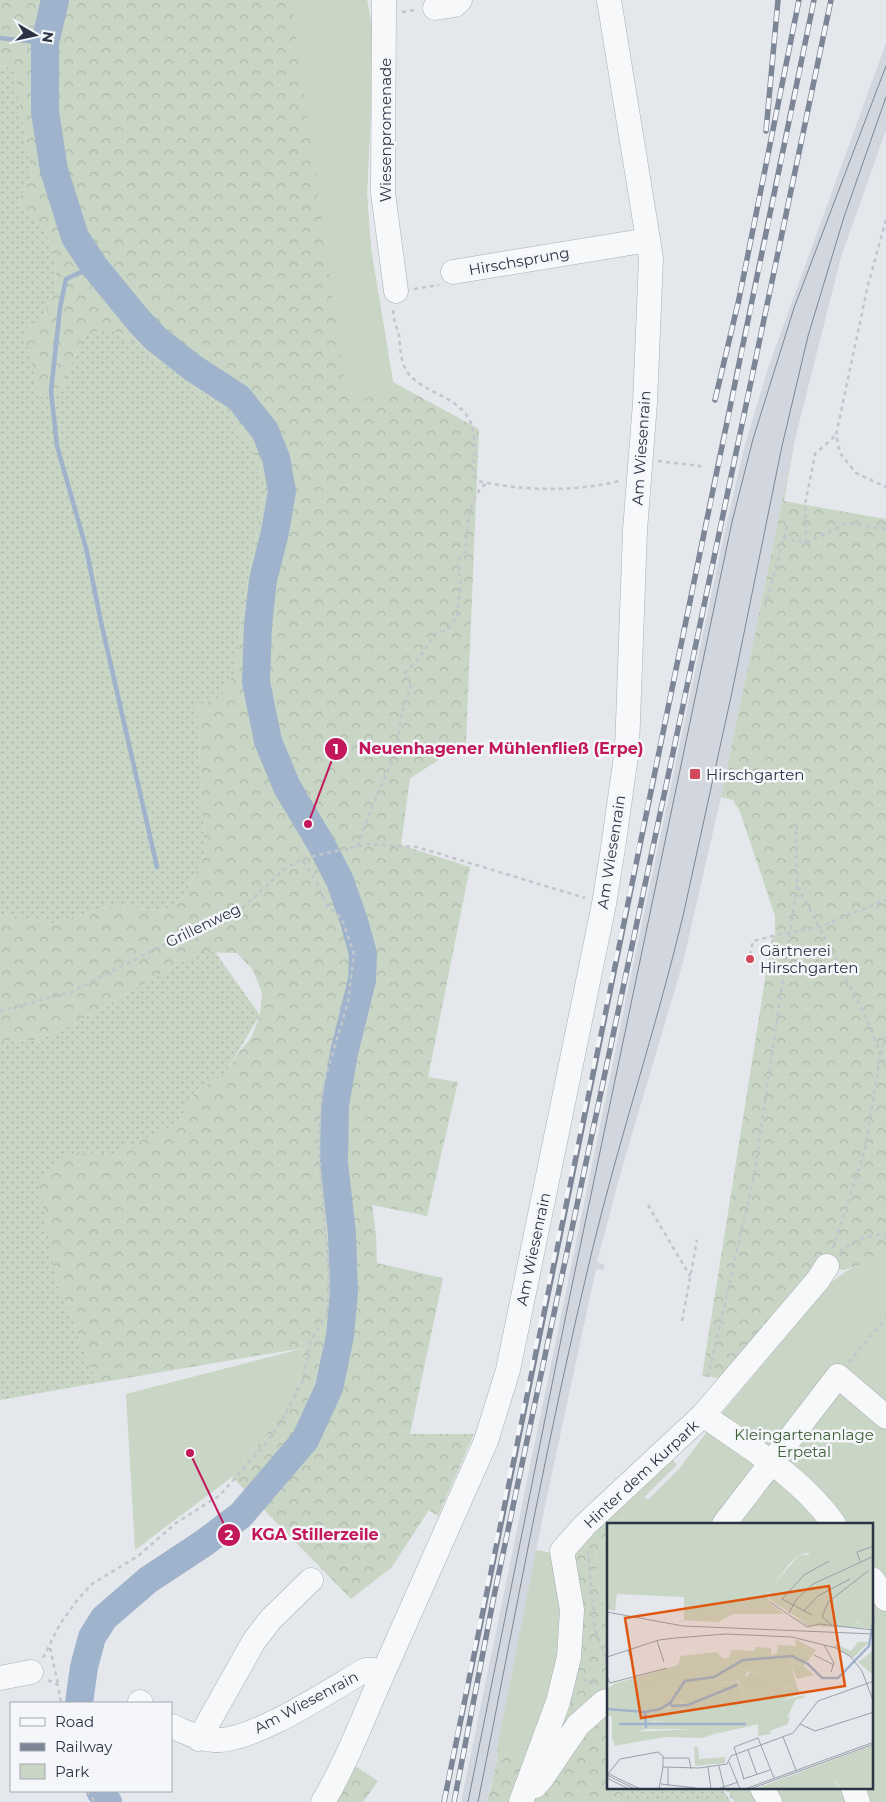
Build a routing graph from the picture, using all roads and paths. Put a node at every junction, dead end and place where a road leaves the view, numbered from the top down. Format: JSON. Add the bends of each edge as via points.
{"nodes":[{"id":1,"x":460,"y":0,"type":"edge"},
{"id":2,"x":609,"y":0,"type":"edge"},
{"id":3,"x":385,"y":7,"type":"edge"},
{"id":4,"x":435,"y":8,"type":"joint"},
{"id":5,"x":886,"y":220,"type":"edge"},
{"id":6,"x":648,"y":240,"type":"junction"},
{"id":7,"x":453,"y":272,"type":"joint"},
{"id":8,"x":396,"y":291,"type":"junction"},
{"id":9,"x":836,"y":435,"type":"junction"},
{"id":10,"x":641,"y":469,"type":"junction"},
{"id":11,"x":699,"y":470,"type":"dead end"},
{"id":12,"x":487,"y":483,"type":"junction"},
{"id":13,"x":886,"y":487,"type":"edge"},
{"id":14,"x":788,"y":523,"type":"dead end"},
{"id":15,"x":886,"y":529,"type":"edge"},
{"id":16,"x":783,"y":538,"type":"junction"},
{"id":17,"x":806,"y":543,"type":"junction"},
{"id":18,"x":764,"y":607,"type":"dead end"},
{"id":19,"x":796,"y":824,"type":"dead end"},
{"id":20,"x":357,"y":846,"type":"junction"},
{"id":21,"x":302,"y":859,"type":"junction"},
{"id":22,"x":797,"y":885,"type":"junction"},
{"id":23,"x":886,"y":900,"type":"edge"},
{"id":24,"x":604,"y":904,"type":"junction"},
{"id":25,"x":819,"y":927,"type":"junction"},
{"id":26,"x":789,"y":933,"type":"junction"},
{"id":27,"x":750,"y":955,"type":"dead end"},
{"id":28,"x":0,"y":1012,"type":"edge"},
{"id":29,"x":886,"y":1036,"type":"edge"},
{"id":30,"x":880,"y":1057,"type":"junction"},
{"id":31,"x":886,"y":1068,"type":"edge"},
{"id":32,"x":648,"y":1205,"type":"dead end"},
{"id":33,"x":886,"y":1235,"type":"edge"},
{"id":34,"x":697,"y":1240,"type":"dead end"},
{"id":35,"x":827,"y":1266,"type":"junction"},
{"id":36,"x":690,"y":1276,"type":"junction"},
{"id":37,"x":886,"y":1317,"type":"edge"},
{"id":38,"x":682,"y":1321,"type":"dead end"},
{"id":39,"x":838,"y":1376,"type":"junction"},
{"id":40,"x":706,"y":1386,"type":"dead end"},
{"id":41,"x":703,"y":1415,"type":"junction"},
{"id":42,"x":886,"y":1417,"type":"edge"},
{"id":43,"x":772,"y":1463,"type":"junction"},
{"id":44,"x":725,"y":1523,"type":"edge"},
{"id":45,"x":833,"y":1523,"type":"edge"},
{"id":46,"x":593,"y":1546,"type":"dead end"},
{"id":47,"x":311,"y":1580,"type":"dead end"},
{"id":48,"x":874,"y":1582,"type":"edge"},
{"id":49,"x":886,"y":1599,"type":"edge"},
{"id":50,"x":50,"y":1647,"type":"junction"},
{"id":51,"x":607,"y":1663,"type":"edge"},
{"id":52,"x":31,"y":1672,"type":"junction"},
{"id":53,"x":383,"y":1673,"type":"junction"},
{"id":54,"x":565,"y":1675,"type":"junction"},
{"id":55,"x":0,"y":1678,"type":"edge"},
{"id":56,"x":58,"y":1685,"type":"junction"},
{"id":57,"x":604,"y":1693,"type":"edge"},
{"id":58,"x":60,"y":1702,"type":"edge"},
{"id":59,"x":172,"y":1726,"type":"edge"},
{"id":60,"x":199,"y":1739,"type":"junction"},
{"id":61,"x":727,"y":1790,"type":"edge"},
{"id":62,"x":763,"y":1790,"type":"edge"},
{"id":63,"x":854,"y":1790,"type":"edge"},
{"id":64,"x":87,"y":1792,"type":"edge"},
{"id":65,"x":95,"y":1802,"type":"edge"},
{"id":66,"x":323,"y":1802,"type":"edge"},
{"id":67,"x":521,"y":1802,"type":"edge"},
{"id":68,"x":735,"y":1802,"type":"edge"},
{"id":69,"x":770,"y":1802,"type":"edge"},
{"id":70,"x":858,"y":1802,"type":"edge"}],
"edges":[{"from":1,"to":4,"type":"street","via":[[455,5]]},
{"from":2,"to":6,"type":"street","name":"Am Wiesenrain"},
{"from":3,"to":4,"type":"path"},
{"from":3,"to":8,"type":"street","name":"Wiesenpromenade","via":[[384,193]]},
{"from":5,"to":9,"type":"path","via":[[868,285]]},
{"from":6,"to":7,"type":"street","name":"Hirschsprung"},
{"from":6,"to":10,"type":"street","name":"Am Wiesenrain","via":[[651,258]]},
{"from":7,"to":8,"type":"path","name":"Hirschsprung","via":[[447,284]]},
{"from":8,"to":12,"type":"path","via":[[393,315],[403,363],[419,383],[451,400],[466,414],[475,442],[474,476]]},
{"from":9,"to":13,"type":"path","via":[[840,453],[856,473]]},
{"from":9,"to":17,"type":"path","via":[[815,454],[805,504]]},
{"from":10,"to":11,"type":"path","via":[[700,466]]},
{"from":10,"to":12,"type":"path","via":[[625,480],[601,486],[533,489]]},
{"from":10,"to":24,"type":"street","name":"Am Wiesenrain","via":[[635,530],[627,749]]},
{"from":12,"to":20,"type":"path","via":[[481,486],[469,513],[466,551],[460,557],[458,570],[457,617],[447,630],[435,634],[405,673],[410,686],[401,716],[397,751]]},
{"from":14,"to":16,"type":"path"},
{"from":15,"to":17,"type":"path","via":[[847,523]]},
{"from":16,"to":17,"type":"path"},
{"from":16,"to":18,"type":"path"},
{"from":19,"to":22,"type":"path"},
{"from":20,"to":21,"type":"path","name":"Grillenweg"},
{"from":20,"to":24,"type":"path","name":"Grillenweg","via":[[417,847]]},
{"from":21,"to":28,"type":"path","name":"Grillenweg","via":[[287,867],[240,910],[71,992]]},
{"from":21,"to":50,"type":"path","via":[[326,904],[342,918],[354,954],[348,1002],[323,1086],[318,1140],[330,1277],[327,1315],[310,1342],[303,1381],[263,1447],[218,1496],[176,1523],[138,1556],[92,1584],[60,1624]]},
{"from":22,"to":25,"type":"path"},
{"from":22,"to":26,"type":"path"},
{"from":23,"to":25,"type":"path"},
{"from":24,"to":53,"type":"street","name":"Am Wiesenrain","via":[[497,1410]]},
{"from":25,"to":26,"type":"path"},
{"from":25,"to":30,"type":"path","via":[[865,1015]]},
{"from":26,"to":27,"type":"path","via":[[752,941]]},
{"from":26,"to":40,"type":"path","via":[[754,1176]]},
{"from":29,"to":30,"type":"path"},
{"from":30,"to":31,"type":"path"},
{"from":30,"to":35,"type":"path","via":[[865,1150]]},
{"from":32,"to":36,"type":"path"},
{"from":33,"to":35,"type":"path","via":[[879,1234],[847,1245]]},
{"from":34,"to":36,"type":"path"},
{"from":35,"to":41,"type":"street","name":"Hinter dem Kurpark"},
{"from":36,"to":38,"type":"path"},
{"from":37,"to":39,"type":"path"},
{"from":39,"to":42,"type":"street"},
{"from":39,"to":43,"type":"street"},
{"from":41,"to":43,"type":"street"},
{"from":41,"to":54,"type":"street","name":"Hinter dem Kurpark","via":[[585,1525],[562,1551],[572,1610]]},
{"from":43,"to":44,"type":"street"},
{"from":43,"to":45,"type":"street","via":[[810,1494]]},
{"from":46,"to":51,"type":"path","via":[[588,1552],[595,1629]]},
{"from":47,"to":60,"type":"street","via":[[271,1619],[254,1641]]},
{"from":48,"to":49,"type":"street"},
{"from":50,"to":52,"type":"path","via":[[39,1666]]},
{"from":50,"to":56,"type":"path"},
{"from":52,"to":55,"type":"street"},
{"from":52,"to":56,"type":"path"},
{"from":53,"to":60,"type":"street","name":"Am Wiesenrain","via":[[365,1670],[277,1720],[232,1739]]},
{"from":53,"to":66,"type":"street","name":"Am Wiesenrain","via":[[353,1746]]},
{"from":54,"to":57,"type":"path"},
{"from":54,"to":67,"type":"street","name":"Hinter dem Kurpark"},
{"from":56,"to":58,"type":"path"},
{"from":57,"to":67,"type":"street","via":[[604,1702],[578,1725],[542,1778]]},
{"from":59,"to":60,"type":"street","name":"Am Wiesenrain"},
{"from":61,"to":68,"type":"path"},
{"from":62,"to":69,"type":"street"},
{"from":63,"to":70,"type":"street"},
{"from":64,"to":65,"type":"path"}]}
